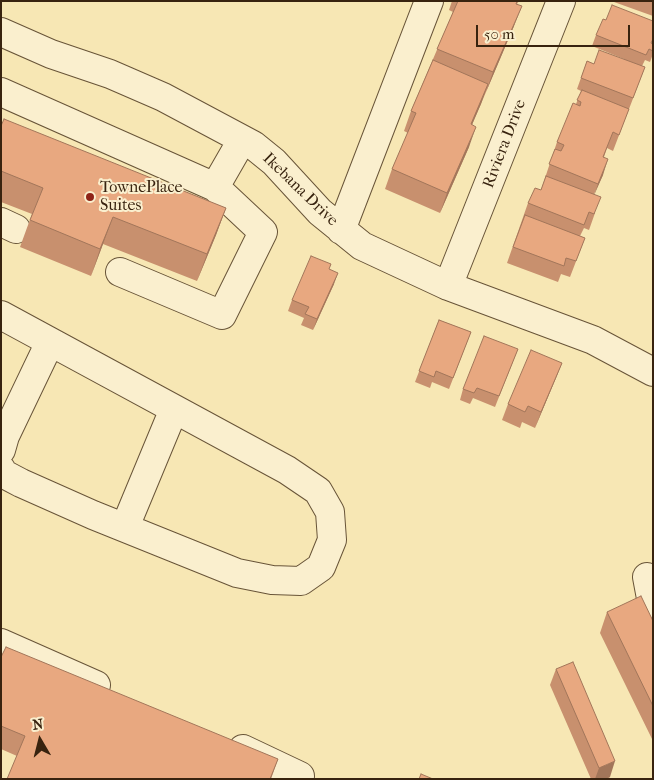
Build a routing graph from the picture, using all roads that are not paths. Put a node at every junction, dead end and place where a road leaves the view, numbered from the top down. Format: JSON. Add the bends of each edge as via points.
{"nodes":[{"id":1,"x":429,"y":1,"type":"edge"},
{"id":2,"x":561,"y":1,"type":"edge"},
{"id":3,"x":4,"y":42,"type":"edge"},
{"id":4,"x":1,"y":92,"type":"edge"},
{"id":5,"x":242,"y":140,"type":"junction"},
{"id":6,"x":215,"y":187,"type":"junction"},
{"id":7,"x":341,"y":230,"type":"junction"},
{"id":8,"x":120,"y":272,"type":"dead end"},
{"id":9,"x":448,"y":286,"type":"junction"},
{"id":10,"x":1,"y":315,"type":"edge"},
{"id":11,"x":50,"y":342,"type":"junction"},
{"id":12,"x":653,"y":372,"type":"edge"},
{"id":13,"x":174,"y":409,"type":"junction"},
{"id":14,"x":1,"y":450,"type":"edge"},
{"id":15,"x":1,"y":471,"type":"edge"},
{"id":16,"x":124,"y":527,"type":"junction"},
{"id":17,"x":647,"y":577,"type":"dead end"},
{"id":18,"x":653,"y":609,"type":"edge"},
{"id":19,"x":1,"y":643,"type":"edge"},
{"id":20,"x":119,"y":694,"type":"edge"},
{"id":21,"x":218,"y":738,"type":"edge"},
{"id":22,"x":299,"y":779,"type":"edge"}],
"edges":[{"from":1,"to":7,"type":"street"},
{"from":2,"to":9,"type":"street","name":"Riviera Drive"},
{"from":3,"to":5,"type":"street","name":"Ikebana Drive","via":[[110,74],[162,97]]},
{"from":4,"to":6,"type":"street"},
{"from":5,"to":6,"type":"street"},
{"from":5,"to":7,"type":"street","name":"Ikebana Drive","via":[[253,144],[274,162]]},
{"from":6,"to":8,"type":"street","via":[[263,232],[222,315]]},
{"from":7,"to":9,"type":"street","name":"Ikebana Drive","via":[[362,246]]},
{"from":9,"to":12,"type":"street","name":"Ikebana Drive","via":[[593,340]]},
{"from":10,"to":11,"type":"street"},
{"from":11,"to":13,"type":"street"},
{"from":11,"to":14,"type":"street"},
{"from":13,"to":16,"type":"street"},
{"from":13,"to":16,"type":"street","via":[[287,470],[318,491],[330,512],[332,540],[321,567],[301,581],[272,580],[237,573]]},
{"from":15,"to":16,"type":"street","via":[[21,483]]},
{"from":17,"to":18,"type":"street"},
{"from":19,"to":20,"type":"street"},
{"from":21,"to":22,"type":"street","via":[[300,776]]}]}
